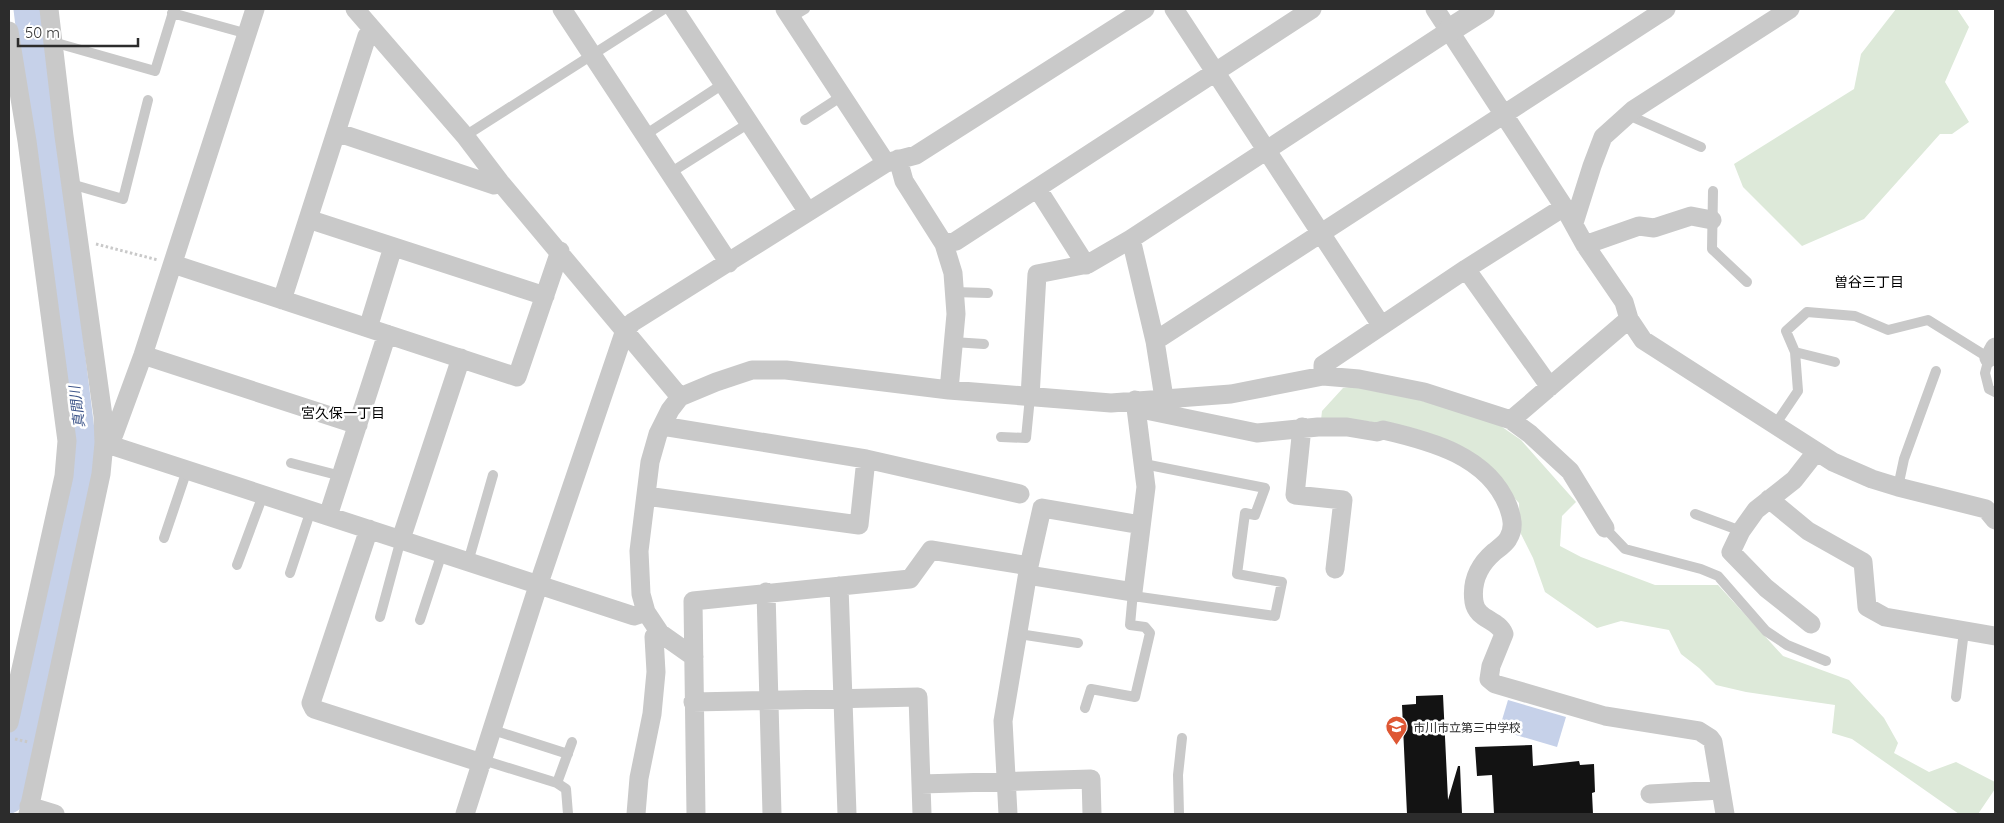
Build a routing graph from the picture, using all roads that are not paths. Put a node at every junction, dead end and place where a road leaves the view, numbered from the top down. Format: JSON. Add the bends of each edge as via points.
{"nodes":[{"id":1,"x":49,"y":9,"type":"edge"},
{"id":2,"x":256,"y":9,"type":"edge"},
{"id":3,"x":355,"y":9,"type":"edge"},
{"id":4,"x":562,"y":9,"type":"edge"},
{"id":5,"x":664,"y":9,"type":"edge"},
{"id":6,"x":674,"y":9,"type":"edge"},
{"id":7,"x":1145,"y":9,"type":"edge"},
{"id":8,"x":1174,"y":9,"type":"edge"},
{"id":9,"x":1312,"y":9,"type":"edge"},
{"id":10,"x":1435,"y":9,"type":"edge"},
{"id":11,"x":1483,"y":9,"type":"edge"},
{"id":12,"x":1666,"y":9,"type":"edge"},
{"id":13,"x":1790,"y":9,"type":"edge"},
{"id":14,"x":173,"y":11,"type":"edge"},
{"id":15,"x":793,"y":12,"type":"edge"},
{"id":16,"x":1450,"y":30,"type":"junction"},
{"id":17,"x":9,"y":31,"type":"edge"},
{"id":18,"x":373,"y":31,"type":"junction"},
{"id":19,"x":248,"y":34,"type":"junction"},
{"id":20,"x":53,"y":42,"type":"junction"},
{"id":21,"x":592,"y":55,"type":"junction"},
{"id":22,"x":1215,"y":71,"type":"junction"},
{"id":23,"x":723,"y":84,"type":"junction"},
{"id":24,"x":842,"y":96,"type":"junction"},
{"id":25,"x":148,"y":100,"type":"dead end"},
{"id":26,"x":1504,"y":114,"type":"junction"},
{"id":27,"x":1628,"y":115,"type":"junction"},
{"id":28,"x":805,"y":120,"type":"dead end"},
{"id":29,"x":749,"y":123,"type":"junction"},
{"id":30,"x":336,"y":132,"type":"junction"},
{"id":31,"x":645,"y":135,"type":"junction"},
{"id":32,"x":465,"y":136,"type":"junction"},
{"id":33,"x":1702,"y":147,"type":"dead end"},
{"id":34,"x":1268,"y":151,"type":"junction"},
{"id":35,"x":892,"y":161,"type":"junction"},
{"id":36,"x":670,"y":174,"type":"junction"},
{"id":37,"x":500,"y":182,"type":"junction"},
{"id":38,"x":71,"y":184,"type":"junction"},
{"id":39,"x":1037,"y":188,"type":"junction"},
{"id":40,"x":1713,"y":191,"type":"dead end"},
{"id":41,"x":1564,"y":207,"type":"junction"},
{"id":42,"x":808,"y":212,"type":"junction"},
{"id":43,"x":308,"y":219,"type":"junction"},
{"id":44,"x":1712,"y":220,"type":"junction"},
{"id":45,"x":1574,"y":223,"type":"junction"},
{"id":46,"x":1322,"y":232,"type":"junction"},
{"id":47,"x":1132,"y":239,"type":"junction"},
{"id":48,"x":944,"y":244,"type":"junction"},
{"id":49,"x":1585,"y":245,"type":"junction"},
{"id":50,"x":393,"y":247,"type":"junction"},
{"id":51,"x":560,"y":251,"type":"junction"},
{"id":52,"x":729,"y":263,"type":"junction"},
{"id":53,"x":173,"y":264,"type":"junction"},
{"id":54,"x":1086,"y":265,"type":"junction"},
{"id":55,"x":1466,"y":269,"type":"junction"},
{"id":56,"x":1747,"y":282,"type":"dead end"},
{"id":57,"x":954,"y":292,"type":"junction"},
{"id":58,"x":988,"y":293,"type":"dead end"},
{"id":59,"x":545,"y":296,"type":"junction"},
{"id":60,"x":282,"y":300,"type":"junction"},
{"id":61,"x":1629,"y":319,"type":"junction"},
{"id":62,"x":1381,"y":325,"type":"junction"},
{"id":63,"x":368,"y":328,"type":"junction"},
{"id":64,"x":625,"y":330,"type":"junction"},
{"id":65,"x":387,"y":334,"type":"junction"},
{"id":66,"x":1155,"y":341,"type":"junction"},
{"id":67,"x":954,"y":342,"type":"junction"},
{"id":68,"x":984,"y":344,"type":"dead end"},
{"id":69,"x":1795,"y":352,"type":"junction"},
{"id":70,"x":1992,"y":353,"type":"edge"},
{"id":71,"x":143,"y":355,"type":"junction"},
{"id":72,"x":460,"y":358,"type":"junction"},
{"id":73,"x":1835,"y":362,"type":"dead end"},
{"id":74,"x":1936,"y":371,"type":"dead end"},
{"id":75,"x":1323,"y":376,"type":"junction"},
{"id":76,"x":1550,"y":387,"type":"junction"},
{"id":77,"x":949,"y":390,"type":"junction"},
{"id":78,"x":1995,"y":392,"type":"edge"},
{"id":79,"x":680,"y":397,"type":"junction"},
{"id":80,"x":1030,"y":397,"type":"junction"},
{"id":81,"x":1164,"y":398,"type":"junction"},
{"id":82,"x":1136,"y":404,"type":"junction"},
{"id":83,"x":1511,"y":420,"type":"junction"},
{"id":84,"x":358,"y":425,"type":"junction"},
{"id":85,"x":1775,"y":425,"type":"junction"},
{"id":86,"x":662,"y":426,"type":"junction"},
{"id":87,"x":1302,"y":427,"type":"junction"},
{"id":88,"x":1001,"y":437,"type":"dead end"},
{"id":89,"x":104,"y":443,"type":"junction"},
{"id":90,"x":1816,"y":452,"type":"junction"},
{"id":91,"x":866,"y":459,"type":"junction"},
{"id":92,"x":292,"y":463,"type":"dead end"},
{"id":93,"x":1144,"y":464,"type":"junction"},
{"id":94,"x":187,"y":470,"type":"junction"},
{"id":95,"x":494,"y":475,"type":"dead end"},
{"id":96,"x":341,"y":476,"type":"junction"},
{"id":97,"x":1898,"y":487,"type":"junction"},
{"id":98,"x":263,"y":494,"type":"junction"},
{"id":99,"x":1020,"y":494,"type":"dead end"},
{"id":100,"x":646,"y":496,"type":"junction"},
{"id":101,"x":1769,"y":499,"type":"junction"},
{"id":102,"x":1992,"y":511,"type":"edge"},
{"id":103,"x":319,"y":513,"type":"junction"},
{"id":104,"x":1695,"y":514,"type":"dead end"},
{"id":105,"x":1141,"y":524,"type":"junction"},
{"id":106,"x":1605,"y":528,"type":"joint"},
{"id":107,"x":369,"y":529,"type":"junction"},
{"id":108,"x":1741,"y":531,"type":"junction"},
{"id":109,"x":164,"y":538,"type":"dead end"},
{"id":110,"x":401,"y":540,"type":"junction"},
{"id":111,"x":442,"y":553,"type":"junction"},
{"id":112,"x":468,"y":562,"type":"junction"},
{"id":113,"x":237,"y":565,"type":"dead end"},
{"id":114,"x":1335,"y":569,"type":"dead end"},
{"id":115,"x":1029,"y":571,"type":"junction"},
{"id":116,"x":290,"y":573,"type":"dead end"},
{"id":117,"x":538,"y":586,"type":"junction"},
{"id":118,"x":838,"y":586,"type":"junction"},
{"id":119,"x":766,"y":592,"type":"junction"},
{"id":120,"x":1133,"y":594,"type":"junction"},
{"id":121,"x":646,"y":612,"type":"junction"},
{"id":122,"x":380,"y":617,"type":"dead end"},
{"id":123,"x":420,"y":620,"type":"dead end"},
{"id":124,"x":1811,"y":624,"type":"dead end"},
{"id":125,"x":1964,"y":632,"type":"junction"},
{"id":126,"x":660,"y":633,"type":"junction"},
{"id":127,"x":1019,"y":634,"type":"junction"},
{"id":128,"x":1995,"y":636,"type":"edge"},
{"id":129,"x":1078,"y":643,"type":"dead end"},
{"id":130,"x":694,"y":656,"type":"junction"},
{"id":131,"x":1826,"y":661,"type":"dead end"},
{"id":132,"x":1956,"y":697,"type":"dead end"},
{"id":133,"x":843,"y":699,"type":"junction"},
{"id":134,"x":769,"y":700,"type":"junction"},
{"id":135,"x":693,"y":702,"type":"junction"},
{"id":136,"x":1085,"y":708,"type":"dead end"},
{"id":137,"x":493,"y":730,"type":"junction"},
{"id":138,"x":10,"y":731,"type":"edge"},
{"id":139,"x":1182,"y":738,"type":"dead end"},
{"id":140,"x":572,"y":742,"type":"dead end"},
{"id":141,"x":568,"y":754,"type":"junction"},
{"id":142,"x":482,"y":761,"type":"junction"},
{"id":143,"x":1006,"y":782,"type":"junction"},
{"id":144,"x":558,"y":783,"type":"junction"},
{"id":145,"x":922,"y":784,"type":"junction"},
{"id":146,"x":1721,"y":790,"type":"junction"},
{"id":147,"x":1650,"y":794,"type":"dead end"},
{"id":148,"x":29,"y":810,"type":"edge"},
{"id":149,"x":55,"y":814,"type":"edge"},
{"id":150,"x":465,"y":814,"type":"edge"},
{"id":151,"x":568,"y":814,"type":"edge"},
{"id":152,"x":636,"y":814,"type":"edge"},
{"id":153,"x":696,"y":814,"type":"edge"},
{"id":154,"x":772,"y":814,"type":"edge"},
{"id":155,"x":847,"y":814,"type":"edge"},
{"id":156,"x":922,"y":814,"type":"edge"},
{"id":157,"x":1008,"y":814,"type":"edge"},
{"id":158,"x":1092,"y":814,"type":"edge"},
{"id":159,"x":1179,"y":814,"type":"edge"},
{"id":160,"x":1726,"y":814,"type":"edge"}],
"edges":[{"from":1,"to":20,"type":"street"},
{"from":2,"to":19,"type":"street"},
{"from":3,"to":18,"type":"street"},
{"from":4,"to":21,"type":"street"},
{"from":5,"to":21,"type":"lane"},
{"from":6,"to":23,"type":"street"},
{"from":7,"to":35,"type":"street","via":[[916,155]]},
{"from":8,"to":22,"type":"street"},
{"from":9,"to":22,"type":"street"},
{"from":10,"to":16,"type":"street"},
{"from":11,"to":16,"type":"street"},
{"from":12,"to":26,"type":"street"},
{"from":13,"to":27,"type":"street"},
{"from":14,"to":19,"type":"lane"},
{"from":14,"to":20,"type":"lane","via":[[154,71]]},
{"from":15,"to":24,"type":"street"},
{"from":16,"to":26,"type":"street"},
{"from":16,"to":34,"type":"street"},
{"from":17,"to":138,"type":"street","via":[[67,441],[64,476]]},
{"from":18,"to":30,"type":"street","via":[[367,36]]},
{"from":18,"to":32,"type":"street"},
{"from":19,"to":53,"type":"street"},
{"from":20,"to":38,"type":"street"},
{"from":21,"to":31,"type":"street"},
{"from":21,"to":32,"type":"lane"},
{"from":22,"to":34,"type":"street"},
{"from":22,"to":39,"type":"street"},
{"from":23,"to":29,"type":"street"},
{"from":23,"to":31,"type":"lane"},
{"from":24,"to":28,"type":"lane"},
{"from":24,"to":35,"type":"street"},
{"from":25,"to":38,"type":"lane","via":[[123,199]]},
{"from":26,"to":41,"type":"street"},
{"from":26,"to":46,"type":"street"},
{"from":27,"to":33,"type":"lane"},
{"from":27,"to":45,"type":"street","via":[[1603,137]]},
{"from":29,"to":36,"type":"lane"},
{"from":29,"to":42,"type":"street"},
{"from":30,"to":37,"type":"street","via":[[494,185]]},
{"from":30,"to":43,"type":"street"},
{"from":31,"to":36,"type":"street"},
{"from":32,"to":37,"type":"street"},
{"from":34,"to":46,"type":"street"},
{"from":34,"to":47,"type":"street"},
{"from":35,"to":42,"type":"street"},
{"from":35,"to":48,"type":"street"},
{"from":36,"to":52,"type":"street"},
{"from":37,"to":51,"type":"street"},
{"from":38,"to":89,"type":"street"},
{"from":39,"to":48,"type":"street","via":[[956,241]]},
{"from":39,"to":54,"type":"street"},
{"from":40,"to":44,"type":"lane"},
{"from":41,"to":45,"type":"street"},
{"from":41,"to":55,"type":"street"},
{"from":42,"to":52,"type":"street"},
{"from":43,"to":50,"type":"street"},
{"from":43,"to":60,"type":"street"},
{"from":44,"to":49,"type":"street","via":[[1691,216],[1654,228],[1639,226]]},
{"from":44,"to":56,"type":"lane","via":[[1712,249]]},
{"from":45,"to":49,"type":"street"},
{"from":46,"to":62,"type":"street"},
{"from":46,"to":66,"type":"street"},
{"from":47,"to":54,"type":"street"},
{"from":47,"to":66,"type":"street"},
{"from":48,"to":57,"type":"street","via":[[953,273]]},
{"from":49,"to":61,"type":"street","via":[[1624,302]]},
{"from":50,"to":59,"type":"street"},
{"from":50,"to":63,"type":"street"},
{"from":51,"to":59,"type":"street"},
{"from":51,"to":64,"type":"street"},
{"from":52,"to":64,"type":"street"},
{"from":53,"to":60,"type":"street"},
{"from":53,"to":71,"type":"street"},
{"from":54,"to":80,"type":"street","via":[[1038,274]]},
{"from":55,"to":62,"type":"street"},
{"from":55,"to":76,"type":"street"},
{"from":57,"to":58,"type":"lane"},
{"from":57,"to":67,"type":"street"},
{"from":59,"to":72,"type":"street","via":[[517,377]]},
{"from":60,"to":63,"type":"street"},
{"from":61,"to":76,"type":"street"},
{"from":61,"to":85,"type":"street","via":[[1643,340]]},
{"from":62,"to":75,"type":"street","via":[[1323,365]]},
{"from":63,"to":65,"type":"street"},
{"from":64,"to":79,"type":"street"},
{"from":64,"to":117,"type":"street"},
{"from":65,"to":72,"type":"street"},
{"from":65,"to":84,"type":"street"},
{"from":66,"to":81,"type":"street"},
{"from":67,"to":68,"type":"lane"},
{"from":67,"to":77,"type":"street"},
{"from":69,"to":70,"type":"lane","via":[[1786,331],[1807,312],[1855,316],[1888,330],[1928,320]]},
{"from":69,"to":73,"type":"lane"},
{"from":69,"to":85,"type":"lane","via":[[1798,391]]},
{"from":70,"to":78,"type":"lane","via":[[1985,373],[1989,388]]},
{"from":71,"to":84,"type":"street"},
{"from":71,"to":89,"type":"street","via":[[114,434]]},
{"from":72,"to":110,"type":"street"},
{"from":74,"to":97,"type":"lane","via":[[1904,459]]},
{"from":75,"to":81,"type":"street","via":[[1231,394]]},
{"from":75,"to":83,"type":"street","via":[[1359,379],[1424,392]]},
{"from":76,"to":83,"type":"street"},
{"from":77,"to":79,"type":"street","via":[[786,370],[752,370]]},
{"from":77,"to":80,"type":"street"},
{"from":79,"to":86,"type":"street"},
{"from":80,"to":82,"type":"street"},
{"from":80,"to":88,"type":"lane","via":[[1026,438]]},
{"from":81,"to":82,"type":"street"},
{"from":82,"to":87,"type":"street","via":[[1257,433]]},
{"from":82,"to":93,"type":"street"},
{"from":83,"to":106,"type":"street","via":[[1570,471]]},
{"from":84,"to":96,"type":"street"},
{"from":85,"to":90,"type":"street"},
{"from":86,"to":91,"type":"street"},
{"from":86,"to":100,"type":"street","via":[[650,462]]},
{"from":87,"to":114,"type":"street","via":[[1295,495],[1343,500]]},
{"from":87,"to":146,"type":"street","via":[[1383,430],[1438,445],[1484,471],[1497,486],[1513,526],[1508,539],[1485,560],[1476,576],[1474,602],[1477,611],[1502,629],[1504,634],[1489,679],[1495,684],[1605,716],[1699,731],[1713,742]]},
{"from":89,"to":94,"type":"street"},
{"from":89,"to":148,"type":"street","via":[[101,474]]},
{"from":90,"to":97,"type":"street","via":[[1864,476]]},
{"from":90,"to":101,"type":"street","via":[[1794,480]]},
{"from":91,"to":99,"type":"street"},
{"from":91,"to":100,"type":"street","via":[[859,525]]},
{"from":92,"to":96,"type":"lane"},
{"from":93,"to":105,"type":"street","via":[[1146,487]]},
{"from":93,"to":120,"type":"lane","via":[[1265,488],[1255,515],[1245,513],[1237,574],[1282,582],[1275,616]]},
{"from":94,"to":98,"type":"street"},
{"from":94,"to":109,"type":"lane"},
{"from":95,"to":112,"type":"lane"},
{"from":96,"to":103,"type":"street"},
{"from":97,"to":102,"type":"street"},
{"from":98,"to":103,"type":"street"},
{"from":98,"to":113,"type":"lane"},
{"from":100,"to":121,"type":"street","via":[[639,551],[641,594]]},
{"from":101,"to":108,"type":"street","via":[[1756,510]]},
{"from":101,"to":125,"type":"street","via":[[1808,531],[1862,562],[1867,607],[1885,618]]},
{"from":103,"to":107,"type":"street"},
{"from":103,"to":116,"type":"lane"},
{"from":104,"to":108,"type":"lane"},
{"from":105,"to":115,"type":"street","via":[[1042,508]]},
{"from":105,"to":120,"type":"street"},
{"from":106,"to":131,"type":"lane","via":[[1625,549],[1718,576],[1766,631],[1787,645]]},
{"from":107,"to":110,"type":"street"},
{"from":107,"to":142,"type":"street","via":[[311,703],[314,709]]},
{"from":108,"to":124,"type":"street","via":[[1731,552],[1766,588]]},
{"from":110,"to":111,"type":"street"},
{"from":110,"to":122,"type":"lane"},
{"from":111,"to":112,"type":"street"},
{"from":111,"to":123,"type":"lane"},
{"from":112,"to":117,"type":"street"},
{"from":115,"to":118,"type":"street","via":[[931,550],[910,579]]},
{"from":115,"to":120,"type":"street"},
{"from":115,"to":127,"type":"street"},
{"from":117,"to":121,"type":"street","via":[[634,616]]},
{"from":117,"to":137,"type":"street"},
{"from":118,"to":119,"type":"street"},
{"from":118,"to":133,"type":"street"},
{"from":119,"to":130,"type":"street","via":[[692,600]]},
{"from":119,"to":134,"type":"street"},
{"from":120,"to":136,"type":"lane","via":[[1130,625],[1145,627],[1150,633],[1135,697],[1091,689]]},
{"from":121,"to":126,"type":"street"},
{"from":125,"to":128,"type":"street"},
{"from":125,"to":132,"type":"lane"},
{"from":126,"to":130,"type":"street"},
{"from":126,"to":152,"type":"street","via":[[654,637],[656,672],[653,705],[639,778]]},
{"from":127,"to":129,"type":"lane"},
{"from":127,"to":143,"type":"street","via":[[1003,721]]},
{"from":130,"to":135,"type":"street"},
{"from":133,"to":134,"type":"street"},
{"from":133,"to":145,"type":"street","via":[[918,697]]},
{"from":133,"to":155,"type":"street"},
{"from":134,"to":135,"type":"street"},
{"from":134,"to":154,"type":"street"},
{"from":135,"to":153,"type":"street"},
{"from":137,"to":141,"type":"lane"},
{"from":137,"to":142,"type":"street"},
{"from":139,"to":159,"type":"lane","via":[[1178,775]]},
{"from":140,"to":141,"type":"lane"},
{"from":141,"to":144,"type":"lane"},
{"from":142,"to":144,"type":"lane"},
{"from":142,"to":150,"type":"street"},
{"from":143,"to":145,"type":"street"},
{"from":143,"to":157,"type":"street"},
{"from":143,"to":158,"type":"street","via":[[1091,779]]},
{"from":144,"to":151,"type":"lane","via":[[566,789]]},
{"from":145,"to":156,"type":"street"},
{"from":146,"to":147,"type":"street"},
{"from":146,"to":160,"type":"street"},
{"from":148,"to":149,"type":"street"}]}
